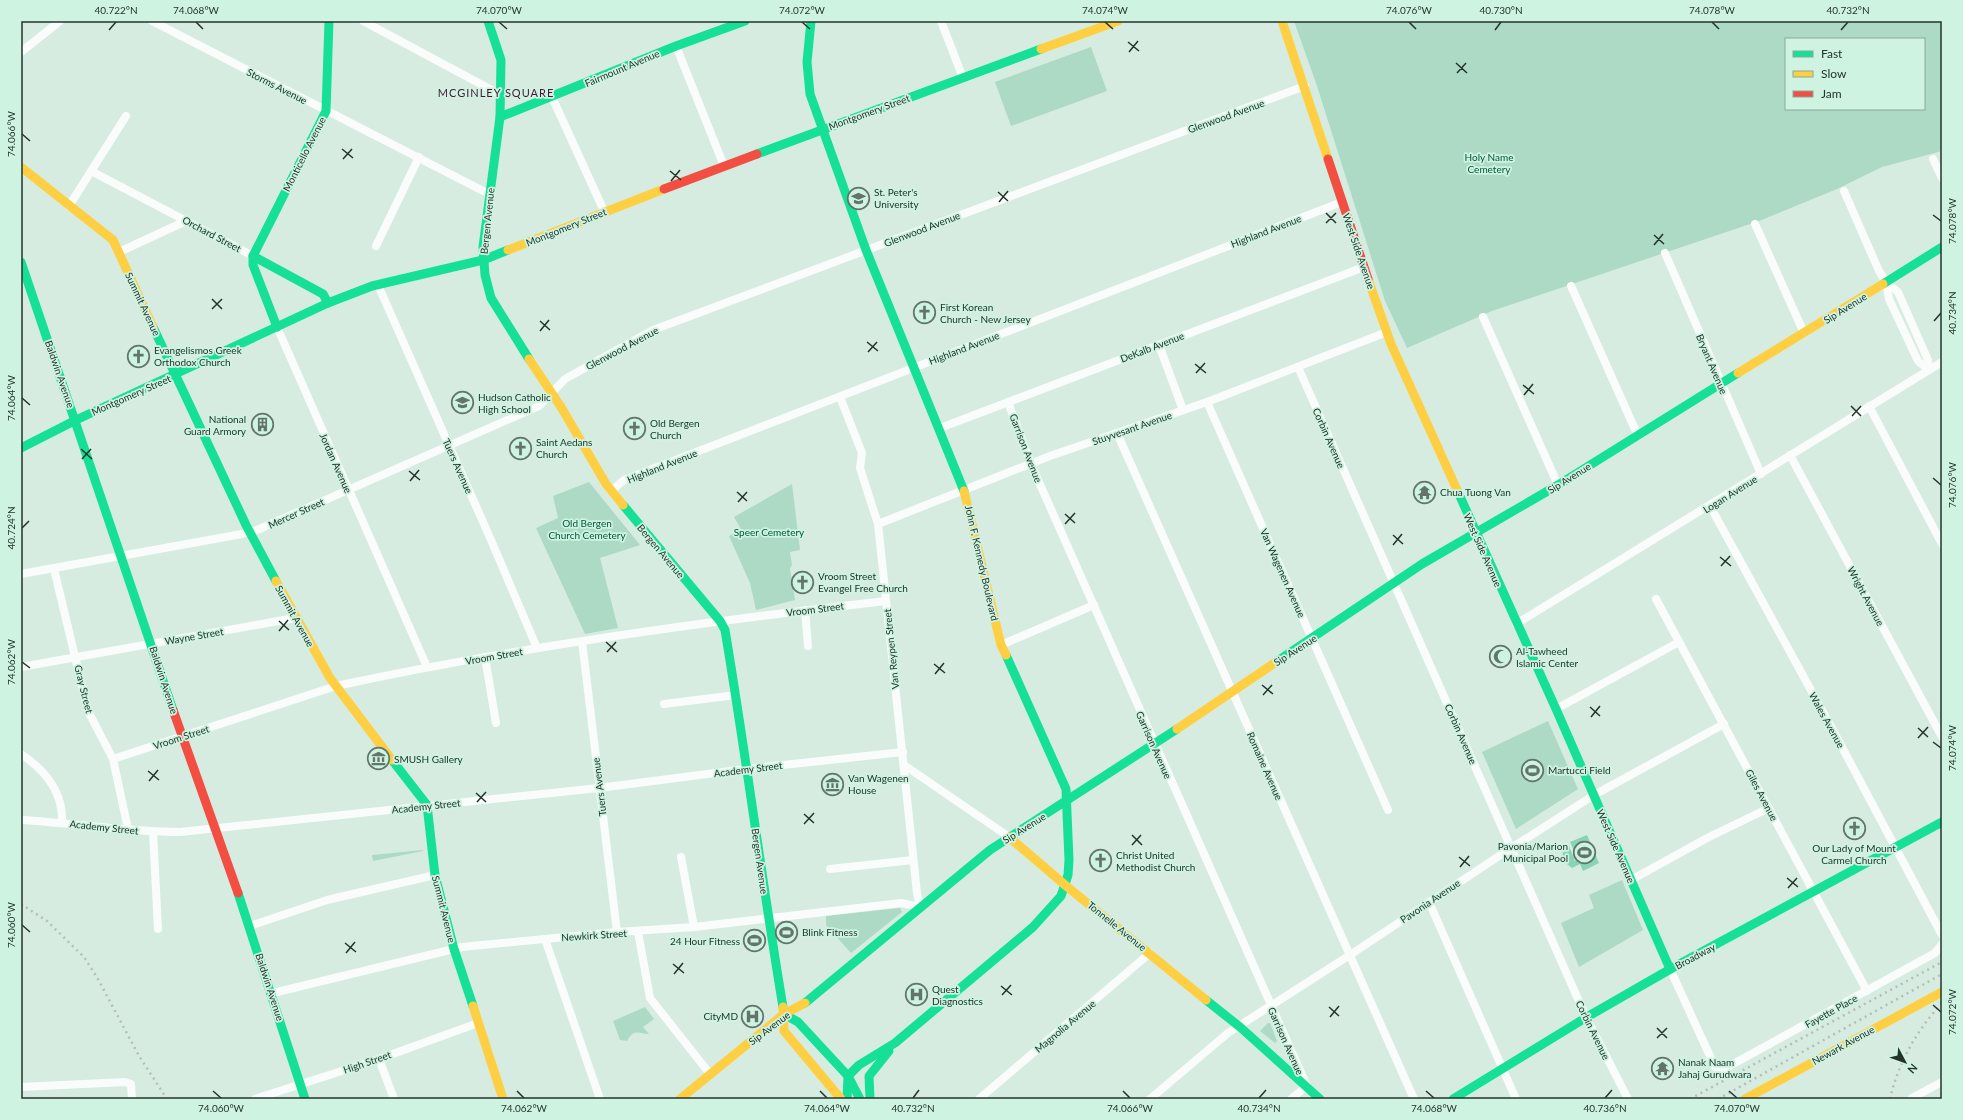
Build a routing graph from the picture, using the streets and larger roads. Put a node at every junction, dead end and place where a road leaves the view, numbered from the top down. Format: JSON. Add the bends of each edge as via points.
{"nodes":[{"id":1,"x":60,"y":21,"type":"edge"},
{"id":2,"x":152,"y":21,"type":"edge"},
{"id":3,"x":329,"y":21,"type":"edge"},
{"id":4,"x":363,"y":21,"type":"edge"},
{"id":5,"x":488,"y":21,"type":"edge"},
{"id":6,"x":745,"y":21,"type":"edge"},
{"id":7,"x":811,"y":21,"type":"edge"},
{"id":8,"x":941,"y":21,"type":"edge"},
{"id":9,"x":1118,"y":21,"type":"edge"},
{"id":10,"x":1282,"y":21,"type":"edge"},
{"id":11,"x":676,"y":46,"type":"junction"},
{"id":12,"x":21,"y":52,"type":"edge"},
{"id":13,"x":962,"y":78,"type":"junction"},
{"id":14,"x":1305,"y":86,"type":"junction"},
{"id":15,"x":501,"y":95,"type":"junction"},
{"id":16,"x":552,"y":97,"type":"junction"},
{"id":17,"x":326,"y":111,"type":"junction"},
{"id":18,"x":126,"y":116,"type":"dead end"},
{"id":19,"x":500,"y":117,"type":"junction"},
{"id":20,"x":823,"y":129,"type":"junction"},
{"id":21,"x":419,"y":158,"type":"junction"},
{"id":22,"x":1933,"y":159,"type":"dead end"},
{"id":23,"x":724,"y":166,"type":"junction"},
{"id":24,"x":22,"y":168,"type":"edge"},
{"id":25,"x":91,"y":171,"type":"junction"},
{"id":26,"x":1942,"y":178,"type":"edge"},
{"id":27,"x":1844,"y":191,"type":"dead end"},
{"id":28,"x":489,"y":194,"type":"junction"},
{"id":29,"x":1342,"y":202,"type":"junction"},
{"id":30,"x":69,"y":206,"type":"junction"},
{"id":31,"x":604,"y":211,"type":"junction"},
{"id":32,"x":186,"y":221,"type":"junction"},
{"id":33,"x":1755,"y":224,"type":"dead end"},
{"id":34,"x":376,"y":246,"type":"dead end"},
{"id":35,"x":1942,"y":247,"type":"edge"},
{"id":36,"x":866,"y":250,"type":"junction"},
{"id":37,"x":119,"y":252,"type":"junction"},
{"id":38,"x":1665,"y":253,"type":"dead end"},
{"id":39,"x":253,"y":256,"type":"junction"},
{"id":40,"x":483,"y":260,"type":"junction"},
{"id":41,"x":21,"y":262,"type":"edge"},
{"id":42,"x":1364,"y":267,"type":"junction"},
{"id":43,"x":1886,"y":282,"type":"junction"},
{"id":44,"x":378,"y":285,"type":"junction"},
{"id":45,"x":1571,"y":286,"type":"dead end"},
{"id":46,"x":328,"y":303,"type":"junction"},
{"id":47,"x":1483,"y":317,"type":"dead end"},
{"id":48,"x":277,"y":327,"type":"junction"},
{"id":49,"x":1386,"y":332,"type":"junction"},
{"id":50,"x":1804,"y":333,"type":"junction"},
{"id":51,"x":1159,"y":345,"type":"junction"},
{"id":52,"x":1942,"y":362,"type":"edge"},
{"id":53,"x":914,"y":367,"type":"junction"},
{"id":54,"x":1298,"y":367,"type":"junction"},
{"id":55,"x":1929,"y":370,"type":"junction"},
{"id":56,"x":176,"y":375,"type":"junction"},
{"id":57,"x":1721,"y":384,"type":"junction"},
{"id":58,"x":551,"y":393,"type":"junction"},
{"id":59,"x":840,"y":397,"type":"junction"},
{"id":60,"x":1008,"y":402,"type":"junction"},
{"id":61,"x":1207,"y":402,"type":"junction"},
{"id":62,"x":1869,"y":406,"type":"junction"},
{"id":63,"x":1184,"y":410,"type":"junction"},
{"id":64,"x":76,"y":420,"type":"junction"},
{"id":65,"x":940,"y":428,"type":"junction"},
{"id":66,"x":1116,"y":433,"type":"junction"},
{"id":67,"x":1638,"y":436,"type":"junction"},
{"id":68,"x":449,"y":446,"type":"junction"},
{"id":69,"x":21,"y":448,"type":"edge"},
{"id":70,"x":1790,"y":455,"type":"junction"},
{"id":71,"x":1031,"y":464,"type":"junction"},
{"id":72,"x":1761,"y":474,"type":"junction"},
{"id":73,"x":1558,"y":485,"type":"junction"},
{"id":74,"x":348,"y":490,"type":"junction"},
{"id":75,"x":611,"y":490,"type":"junction"},
{"id":76,"x":964,"y":490,"type":"junction"},
{"id":77,"x":1710,"y":506,"type":"junction"},
{"id":78,"x":878,"y":524,"type":"junction"},
{"id":79,"x":250,"y":532,"type":"junction"},
{"id":80,"x":1476,"y":534,"type":"junction"},
{"id":81,"x":1942,"y":544,"type":"edge"},
{"id":82,"x":122,"y":556,"type":"junction"},
{"id":83,"x":54,"y":568,"type":"junction"},
{"id":84,"x":21,"y":574,"type":"edge"},
{"id":85,"x":1394,"y":583,"type":"junction"},
{"id":86,"x":1656,"y":599,"type":"dead end"},
{"id":87,"x":886,"y":601,"type":"junction"},
{"id":88,"x":1094,"y":605,"type":"junction"},
{"id":89,"x":804,"y":610,"type":"junction"},
{"id":90,"x":296,"y":618,"type":"junction"},
{"id":91,"x":720,"y":621,"type":"junction"},
{"id":92,"x":1516,"y":624,"type":"junction"},
{"id":93,"x":1312,"y":639,"type":"junction"},
{"id":94,"x":582,"y":641,"type":"junction"},
{"id":95,"x":1679,"y":642,"type":"junction"},
{"id":96,"x":152,"y":644,"type":"junction"},
{"id":97,"x":1001,"y":645,"type":"junction"},
{"id":98,"x":808,"y":646,"type":"dead end"},
{"id":99,"x":537,"y":648,"type":"junction"},
{"id":100,"x":76,"y":656,"type":"junction"},
{"id":101,"x":485,"y":657,"type":"junction"},
{"id":102,"x":21,"y":667,"type":"edge"},
{"id":103,"x":427,"y":667,"type":"junction"},
{"id":104,"x":336,"y":686,"type":"junction"},
{"id":105,"x":1232,"y":692,"type":"junction"},
{"id":106,"x":736,"y":695,"type":"junction"},
{"id":107,"x":664,"y":704,"type":"dead end"},
{"id":108,"x":1556,"y":709,"type":"junction"},
{"id":109,"x":496,"y":723,"type":"dead end"},
{"id":110,"x":1724,"y":724,"type":"junction"},
{"id":111,"x":182,"y":736,"type":"junction"},
{"id":112,"x":1942,"y":737,"type":"edge"},
{"id":113,"x":1154,"y":744,"type":"junction"},
{"id":114,"x":903,"y":752,"type":"junction"},
{"id":115,"x":21,"y":754,"type":"edge"},
{"id":116,"x":113,"y":759,"type":"junction"},
{"id":117,"x":904,"y":765,"type":"junction"},
{"id":118,"x":746,"y":769,"type":"junction"},
{"id":119,"x":598,"y":788,"type":"junction"},
{"id":120,"x":1594,"y":795,"type":"junction"},
{"id":121,"x":1067,"y":800,"type":"junction"},
{"id":122,"x":427,"y":805,"type":"junction"},
{"id":123,"x":1769,"y":808,"type":"junction"},
{"id":124,"x":1388,"y":810,"type":"dead end"},
{"id":125,"x":21,"y":820,"type":"edge"},
{"id":126,"x":62,"y":822,"type":"junction"},
{"id":127,"x":1942,"y":822,"type":"edge"},
{"id":128,"x":128,"y":829,"type":"junction"},
{"id":129,"x":216,"y":829,"type":"junction"},
{"id":130,"x":152,"y":832,"type":"junction"},
{"id":131,"x":1009,"y":837,"type":"junction"},
{"id":132,"x":1511,"y":848,"type":"junction"},
{"id":133,"x":1896,"y":848,"type":"junction"},
{"id":134,"x":682,"y":857,"type":"dead end"},
{"id":135,"x":913,"y":860,"type":"junction"},
{"id":136,"x":830,"y":869,"type":"dead end"},
{"id":137,"x":435,"y":875,"type":"junction"},
{"id":138,"x":1631,"y":880,"type":"junction"},
{"id":139,"x":1064,"y":886,"type":"junction"},
{"id":140,"x":1814,"y":892,"type":"junction"},
{"id":141,"x":1429,"y":902,"type":"junction"},
{"id":142,"x":920,"y":907,"type":"junction"},
{"id":143,"x":768,"y":919,"type":"junction"},
{"id":144,"x":250,"y":926,"type":"junction"},
{"id":145,"x":694,"y":928,"type":"junction"},
{"id":146,"x":158,"y":929,"type":"dead end"},
{"id":147,"x":617,"y":932,"type":"junction"},
{"id":148,"x":638,"y":932,"type":"junction"},
{"id":149,"x":1942,"y":935,"type":"edge"},
{"id":150,"x":545,"y":939,"type":"junction"},
{"id":151,"x":1942,"y":944,"type":"edge"},
{"id":152,"x":454,"y":949,"type":"junction"},
{"id":153,"x":1150,"y":953,"type":"junction"},
{"id":154,"x":1350,"y":955,"type":"junction"},
{"id":155,"x":1670,"y":969,"type":"junction"},
{"id":156,"x":1867,"y":991,"type":"junction"},
{"id":157,"x":1942,"y":992,"type":"edge"},
{"id":158,"x":272,"y":994,"type":"junction"},
{"id":159,"x":1271,"y":1006,"type":"junction"},
{"id":160,"x":784,"y":1014,"type":"junction"},
{"id":161,"x":1586,"y":1017,"type":"junction"},
{"id":162,"x":478,"y":1024,"type":"junction"},
{"id":163,"x":1240,"y":1027,"type":"junction"},
{"id":164,"x":895,"y":1043,"type":"junction"},
{"id":165,"x":379,"y":1059,"type":"junction"},
{"id":166,"x":1715,"y":1067,"type":"joint"},
{"id":167,"x":1503,"y":1070,"type":"junction"},
{"id":168,"x":710,"y":1074,"type":"junction"},
{"id":169,"x":848,"y":1076,"type":"junction"},
{"id":170,"x":1942,"y":1082,"type":"edge"},
{"id":171,"x":300,"y":1084,"type":"junction"},
{"id":172,"x":1306,"y":1086,"type":"junction"},
{"id":173,"x":21,"y":1087,"type":"edge"},
{"id":174,"x":1912,"y":1098,"type":"dead end"},
{"id":175,"x":132,"y":1099,"type":"edge"},
{"id":176,"x":255,"y":1099,"type":"edge"},
{"id":177,"x":306,"y":1099,"type":"edge"},
{"id":178,"x":394,"y":1099,"type":"edge"},
{"id":179,"x":504,"y":1099,"type":"edge"},
{"id":180,"x":600,"y":1099,"type":"edge"},
{"id":181,"x":680,"y":1099,"type":"edge"},
{"id":182,"x":841,"y":1099,"type":"edge"},
{"id":183,"x":847,"y":1099,"type":"edge"},
{"id":184,"x":860,"y":1099,"type":"edge"},
{"id":185,"x":870,"y":1099,"type":"edge"},
{"id":186,"x":979,"y":1099,"type":"edge"},
{"id":187,"x":1150,"y":1099,"type":"edge"},
{"id":188,"x":1291,"y":1099,"type":"edge"},
{"id":189,"x":1320,"y":1099,"type":"edge"},
{"id":190,"x":1414,"y":1099,"type":"edge"},
{"id":191,"x":1453,"y":1099,"type":"edge"},
{"id":192,"x":1516,"y":1099,"type":"edge"},
{"id":193,"x":1628,"y":1099,"type":"edge"},
{"id":194,"x":1745,"y":1099,"type":"edge"}],
"edges":[{"from":1,"to":12,"type":"street"},
{"from":2,"to":17,"type":"street","name":"Storms Avenue"},
{"from":3,"to":17,"type":"street","name":"Monticello Avenue"},
{"from":4,"to":15,"type":"street"},
{"from":5,"to":15,"type":"street","name":"Bergen Avenue","via":[[501,60]]},
{"from":6,"to":11,"type":"street","name":"Fairmount Avenue"},
{"from":7,"to":20,"type":"street","name":"John F. Kennedy Boulevard","via":[[808,82]]},
{"from":8,"to":13,"type":"street"},
{"from":9,"to":13,"type":"street","name":"Montgomery Street"},
{"from":10,"to":14,"type":"street","name":"West Side Avenue"},
{"from":11,"to":16,"type":"street","name":"Fairmount Avenue"},
{"from":11,"to":23,"type":"street"},
{"from":13,"to":20,"type":"street","name":"Montgomery Street"},
{"from":14,"to":29,"type":"street","name":"West Side Avenue"},
{"from":14,"to":36,"type":"street","name":"Glenwood Avenue"},
{"from":15,"to":19,"type":"street","name":"Bergen Avenue"},
{"from":16,"to":19,"type":"street","name":"Fairmount Avenue"},
{"from":16,"to":31,"type":"street"},
{"from":17,"to":21,"type":"street","name":"Storms Avenue"},
{"from":17,"to":39,"type":"street","name":"Monticello Avenue"},
{"from":18,"to":25,"type":"street"},
{"from":19,"to":28,"type":"street","name":"Bergen Avenue"},
{"from":20,"to":23,"type":"street","name":"Montgomery Street"},
{"from":20,"to":36,"type":"street","name":"John F. Kennedy Boulevard"},
{"from":21,"to":28,"type":"street","name":"Storms Avenue"},
{"from":21,"to":34,"type":"street"},
{"from":22,"to":26,"type":"street"},
{"from":23,"to":31,"type":"street","name":"Montgomery Street"},
{"from":24,"to":30,"type":"street","name":"Summit Avenue"},
{"from":25,"to":30,"type":"street"},
{"from":25,"to":32,"type":"street","name":"Orchard Street"},
{"from":27,"to":43,"type":"street"},
{"from":28,"to":40,"type":"street","name":"Bergen Avenue"},
{"from":29,"to":42,"type":"street","name":"West Side Avenue"},
{"from":29,"to":53,"type":"street","name":"Highland Avenue"},
{"from":30,"to":37,"type":"street","name":"Summit Avenue","via":[[113,240]]},
{"from":31,"to":40,"type":"street","name":"Montgomery Street"},
{"from":32,"to":37,"type":"street"},
{"from":32,"to":39,"type":"street","name":"Orchard Street"},
{"from":33,"to":50,"type":"street"},
{"from":35,"to":43,"type":"street","name":"Sip Avenue"},
{"from":36,"to":53,"type":"street","name":"John F. Kennedy Boulevard"},
{"from":36,"to":58,"type":"street","name":"Glenwood Avenue","via":[[653,330],[564,379]]},
{"from":37,"to":56,"type":"street","name":"Summit Avenue"},
{"from":38,"to":57,"type":"street","name":"Bryant Avenue"},
{"from":39,"to":46,"type":"street","name":"Orchard Street","via":[[323,294]]},
{"from":39,"to":48,"type":"street","name":"Jordan Avenue","via":[[253,265]]},
{"from":40,"to":44,"type":"street","name":"Montgomery Street"},
{"from":40,"to":58,"type":"street","name":"Bergen Avenue","via":[[491,298]]},
{"from":41,"to":64,"type":"street","name":"Baldwin Avenue"},
{"from":42,"to":49,"type":"street","name":"West Side Avenue"},
{"from":42,"to":51,"type":"street","name":"DeKalb Avenue"},
{"from":43,"to":50,"type":"street","name":"Sip Avenue"},
{"from":43,"to":55,"type":"street","via":[[1898,292],[1928,360]]},
{"from":44,"to":46,"type":"street","name":"Montgomery Street"},
{"from":44,"to":68,"type":"street","name":"Tuers Avenue"},
{"from":45,"to":67,"type":"street"},
{"from":46,"to":48,"type":"street","name":"Montgomery Street"},
{"from":47,"to":73,"type":"street"},
{"from":48,"to":56,"type":"street","name":"Montgomery Street"},
{"from":48,"to":74,"type":"street","name":"Jordan Avenue"},
{"from":49,"to":54,"type":"street","name":"Stuyvesant Avenue"},
{"from":49,"to":80,"type":"street","name":"West Side Avenue"},
{"from":50,"to":57,"type":"street","name":"Sip Avenue"},
{"from":51,"to":60,"type":"street","name":"DeKalb Avenue"},
{"from":51,"to":63,"type":"street"},
{"from":52,"to":55,"type":"street","name":"Logan Avenue"},
{"from":53,"to":59,"type":"street","name":"Highland Avenue"},
{"from":53,"to":65,"type":"street","name":"John F. Kennedy Boulevard"},
{"from":54,"to":61,"type":"street","name":"Stuyvesant Avenue"},
{"from":54,"to":85,"type":"street","name":"Corbin Avenue"},
{"from":55,"to":62,"type":"street","name":"Logan Avenue"},
{"from":56,"to":64,"type":"street","name":"Montgomery Street"},
{"from":56,"to":79,"type":"street","name":"Summit Avenue"},
{"from":57,"to":67,"type":"street","name":"Sip Avenue"},
{"from":57,"to":72,"type":"street","name":"Bryant Avenue"},
{"from":58,"to":68,"type":"street","name":"Mercer Street","via":[[539,406]]},
{"from":58,"to":75,"type":"street","name":"Bergen Avenue"},
{"from":59,"to":75,"type":"street","name":"Highland Avenue","via":[[624,480]]},
{"from":59,"to":78,"type":"street","name":"Van Reypen Street","via":[[862,453],[860,468]]},
{"from":60,"to":65,"type":"street","name":"DeKalb Avenue"},
{"from":60,"to":71,"type":"street","name":"Garrison Avenue"},
{"from":61,"to":63,"type":"street","name":"Stuyvesant Avenue"},
{"from":61,"to":93,"type":"street","name":"Van Wagenen Avenue"},
{"from":62,"to":70,"type":"street","name":"Logan Avenue"},
{"from":62,"to":81,"type":"street"},
{"from":63,"to":66,"type":"street","name":"Stuyvesant Avenue"},
{"from":64,"to":69,"type":"street","name":"Montgomery Street"},
{"from":64,"to":82,"type":"street","name":"Baldwin Avenue"},
{"from":65,"to":76,"type":"street","name":"John F. Kennedy Boulevard"},
{"from":66,"to":71,"type":"street","name":"Stuyvesant Avenue"},
{"from":66,"to":105,"type":"street","name":"Romaine Avenue"},
{"from":67,"to":73,"type":"street","name":"Sip Avenue"},
{"from":68,"to":74,"type":"street","name":"Mercer Street"},
{"from":68,"to":99,"type":"street","name":"Tuers Avenue"},
{"from":70,"to":72,"type":"street","name":"Logan Avenue"},
{"from":70,"to":112,"type":"street","name":"Wright Avenue"},
{"from":71,"to":76,"type":"street","name":"Stuyvesant Avenue"},
{"from":71,"to":88,"type":"street","name":"Garrison Avenue"},
{"from":72,"to":77,"type":"street","name":"Logan Avenue"},
{"from":73,"to":80,"type":"street","name":"Sip Avenue"},
{"from":74,"to":79,"type":"street","name":"Mercer Street"},
{"from":74,"to":103,"type":"street","name":"Jordan Avenue"},
{"from":75,"to":91,"type":"street","name":"Bergen Avenue"},
{"from":76,"to":78,"type":"street","name":"Stuyvesant Avenue"},
{"from":76,"to":97,"type":"street","name":"John F. Kennedy Boulevard"},
{"from":77,"to":92,"type":"street","name":"Logan Avenue"},
{"from":77,"to":133,"type":"street","name":"Wales Avenue"},
{"from":78,"to":87,"type":"street","name":"Van Reypen Street"},
{"from":79,"to":82,"type":"street","name":"Mercer Street"},
{"from":79,"to":90,"type":"street","name":"Summit Avenue"},
{"from":80,"to":85,"type":"street","name":"Sip Avenue"},
{"from":80,"to":92,"type":"street","name":"West Side Avenue"},
{"from":82,"to":83,"type":"street","name":"Mercer Street"},
{"from":82,"to":96,"type":"street","name":"Baldwin Avenue"},
{"from":83,"to":84,"type":"street","name":"Mercer Street"},
{"from":83,"to":100,"type":"street","name":"Gray Street"},
{"from":85,"to":93,"type":"street","name":"Sip Avenue"},
{"from":85,"to":132,"type":"street","name":"Corbin Avenue"},
{"from":86,"to":95,"type":"street","name":"Giles Avenue"},
{"from":87,"to":89,"type":"street","name":"Vroom Street"},
{"from":87,"to":114,"type":"street","name":"Van Reypen Street"},
{"from":88,"to":97,"type":"street"},
{"from":88,"to":113,"type":"street","name":"Garrison Avenue"},
{"from":89,"to":91,"type":"street","name":"Vroom Street"},
{"from":89,"to":98,"type":"street"},
{"from":90,"to":96,"type":"street","name":"Wayne Street"},
{"from":90,"to":104,"type":"street","name":"Summit Avenue"},
{"from":91,"to":94,"type":"street","name":"Vroom Street"},
{"from":91,"to":106,"type":"street","name":"Bergen Avenue","via":[[725,630]]},
{"from":92,"to":108,"type":"street","name":"West Side Avenue"},
{"from":93,"to":105,"type":"street","name":"Sip Avenue"},
{"from":93,"to":124,"type":"street","name":"Van Wagenen Avenue"},
{"from":94,"to":99,"type":"street","name":"Vroom Street"},
{"from":94,"to":119,"type":"street","name":"Tuers Avenue"},
{"from":95,"to":108,"type":"street"},
{"from":95,"to":110,"type":"street","name":"Giles Avenue"},
{"from":96,"to":100,"type":"street","name":"Wayne Street"},
{"from":96,"to":111,"type":"street","name":"Baldwin Avenue"},
{"from":97,"to":121,"type":"street","name":"John F. Kennedy Boulevard","via":[[1066,789]]},
{"from":99,"to":101,"type":"street","name":"Vroom Street"},
{"from":100,"to":102,"type":"street","name":"Wayne Street"},
{"from":100,"to":116,"type":"street","name":"Gray Street","via":[[88,712]]},
{"from":101,"to":103,"type":"street","name":"Vroom Street"},
{"from":101,"to":109,"type":"street"},
{"from":103,"to":104,"type":"street","name":"Vroom Street"},
{"from":104,"to":111,"type":"street","name":"Vroom Street"},
{"from":104,"to":122,"type":"street","name":"Summit Avenue"},
{"from":105,"to":113,"type":"street","name":"Sip Avenue"},
{"from":105,"to":154,"type":"street","name":"Romaine Avenue"},
{"from":106,"to":107,"type":"street"},
{"from":106,"to":118,"type":"street","name":"Bergen Avenue"},
{"from":108,"to":120,"type":"street","name":"West Side Avenue"},
{"from":110,"to":120,"type":"street","name":"Pavonia Avenue"},
{"from":110,"to":123,"type":"street","name":"Giles Avenue"},
{"from":111,"to":116,"type":"street","name":"Vroom Street"},
{"from":111,"to":129,"type":"street","name":"Baldwin Avenue"},
{"from":113,"to":121,"type":"street","name":"Sip Avenue"},
{"from":113,"to":159,"type":"street","name":"Garrison Avenue"},
{"from":114,"to":117,"type":"street","name":"Van Reypen Street"},
{"from":114,"to":118,"type":"street","name":"Academy Street"},
{"from":115,"to":126,"type":"street","via":[[36,764],[49,778],[57,795]]},
{"from":116,"to":128,"type":"street","name":"Gray Street"},
{"from":117,"to":131,"type":"street","name":"Tonnelle Avenue"},
{"from":117,"to":135,"type":"street","name":"Van Reypen Street"},
{"from":118,"to":119,"type":"street","name":"Academy Street"},
{"from":118,"to":143,"type":"street","name":"Bergen Avenue"},
{"from":119,"to":122,"type":"street","name":"Academy Street"},
{"from":119,"to":147,"type":"street","name":"Tuers Avenue"},
{"from":120,"to":132,"type":"street","name":"Pavonia Avenue"},
{"from":120,"to":138,"type":"street","name":"West Side Avenue"},
{"from":121,"to":131,"type":"street","name":"Sip Avenue"},
{"from":121,"to":139,"type":"street","name":"John F. Kennedy Boulevard","via":[[1069,860]]},
{"from":122,"to":129,"type":"street","name":"Academy Street"},
{"from":122,"to":137,"type":"street","name":"Summit Avenue"},
{"from":123,"to":138,"type":"street","via":[[1709,837]]},
{"from":123,"to":140,"type":"street","name":"Giles Avenue"},
{"from":125,"to":126,"type":"street","name":"Academy Street"},
{"from":126,"to":128,"type":"street","name":"Academy Street"},
{"from":127,"to":133,"type":"street","name":"Broadway"},
{"from":128,"to":130,"type":"street","name":"Academy Street"},
{"from":129,"to":130,"type":"street","name":"Academy Street"},
{"from":129,"to":144,"type":"street","name":"Baldwin Avenue"},
{"from":130,"to":146,"type":"street"},
{"from":131,"to":139,"type":"street","name":"Tonnelle Avenue"},
{"from":131,"to":142,"type":"street","name":"Sip Avenue"},
{"from":132,"to":141,"type":"street","name":"Pavonia Avenue"},
{"from":132,"to":161,"type":"street","name":"Corbin Avenue"},
{"from":133,"to":140,"type":"street","name":"Broadway"},
{"from":133,"to":149,"type":"street","name":"Wales Avenue"},
{"from":134,"to":145,"type":"street"},
{"from":135,"to":136,"type":"street"},
{"from":135,"to":142,"type":"street","name":"Van Reypen Street"},
{"from":137,"to":144,"type":"street","via":[[327,900]]},
{"from":137,"to":152,"type":"street","name":"Summit Avenue"},
{"from":138,"to":155,"type":"street","name":"West Side Avenue"},
{"from":139,"to":153,"type":"street","name":"Tonnelle Avenue"},
{"from":139,"to":164,"type":"street","name":"John F. Kennedy Boulevard","via":[[1061,896],[1033,927]]},
{"from":140,"to":155,"type":"street","name":"Broadway"},
{"from":140,"to":156,"type":"street","name":"Giles Avenue"},
{"from":141,"to":154,"type":"street","name":"Pavonia Avenue"},
{"from":141,"to":167,"type":"street"},
{"from":142,"to":143,"type":"street","name":"Newkirk Street","via":[[901,903]]},
{"from":142,"to":160,"type":"street","name":"Sip Avenue","via":[[803,1005]]},
{"from":143,"to":145,"type":"street","name":"Newkirk Street"},
{"from":143,"to":160,"type":"street","name":"Bergen Avenue"},
{"from":144,"to":158,"type":"street","name":"Baldwin Avenue"},
{"from":145,"to":148,"type":"street","name":"Newkirk Street"},
{"from":147,"to":148,"type":"street","name":"Newkirk Street"},
{"from":147,"to":150,"type":"street","name":"Newkirk Street"},
{"from":148,"to":168,"type":"street","via":[[650,998]]},
{"from":150,"to":152,"type":"street","name":"Newkirk Street"},
{"from":150,"to":180,"type":"street"},
{"from":151,"to":156,"type":"street","name":"Fayette Place","via":[[1934,953]]},
{"from":152,"to":158,"type":"street","name":"Newkirk Street"},
{"from":152,"to":162,"type":"street","name":"Summit Avenue"},
{"from":153,"to":163,"type":"street","name":"Tonnelle Avenue"},
{"from":153,"to":186,"type":"street","name":"Magnolia Avenue"},
{"from":154,"to":159,"type":"street","name":"Pavonia Avenue"},
{"from":154,"to":190,"type":"street","name":"Romaine Avenue"},
{"from":155,"to":161,"type":"street","name":"Broadway"},
{"from":155,"to":166,"type":"street","name":"West Side Avenue"},
{"from":156,"to":166,"type":"street","name":"Fayette Place","via":[[1724,1069]]},
{"from":157,"to":194,"type":"street","name":"Newark Avenue"},
{"from":158,"to":171,"type":"street","name":"Baldwin Avenue"},
{"from":159,"to":163,"type":"street","name":"Pavonia Avenue"},
{"from":159,"to":172,"type":"street","name":"Garrison Avenue"},
{"from":160,"to":168,"type":"street","name":"Sip Avenue"},
{"from":160,"to":169,"type":"street","via":[[798,1022]]},
{"from":160,"to":182,"type":"street","name":"Bergen Avenue","via":[[784,1031]]},
{"from":161,"to":167,"type":"street","name":"Broadway"},
{"from":161,"to":193,"type":"street","name":"Corbin Avenue"},
{"from":162,"to":165,"type":"street","name":"High Street"},
{"from":162,"to":179,"type":"street","name":"Summit Avenue"},
{"from":163,"to":172,"type":"street","name":"Tonnelle Avenue"},
{"from":163,"to":187,"type":"street","name":"Pavonia Avenue","via":[[1228,1033]]},
{"from":164,"to":169,"type":"street","name":"John F. Kennedy Boulevard","via":[[860,1065]]},
{"from":164,"to":185,"type":"street","name":"John F. Kennedy Boulevard","via":[[869,1076]]},
{"from":165,"to":171,"type":"street","name":"High Street"},
{"from":165,"to":178,"type":"street"},
{"from":167,"to":191,"type":"street","name":"Broadway"},
{"from":167,"to":192,"type":"street"},
{"from":168,"to":181,"type":"street","name":"Sip Avenue"},
{"from":169,"to":183,"type":"street"},
{"from":169,"to":184,"type":"street"},
{"from":170,"to":174,"type":"street"},
{"from":171,"to":176,"type":"street","name":"High Street"},
{"from":171,"to":177,"type":"street","name":"Baldwin Avenue"},
{"from":172,"to":188,"type":"street"},
{"from":172,"to":189,"type":"street","name":"Tonnelle Avenue"},
{"from":173,"to":175,"type":"street","via":[[125,1082],[132,1084]]}]}
